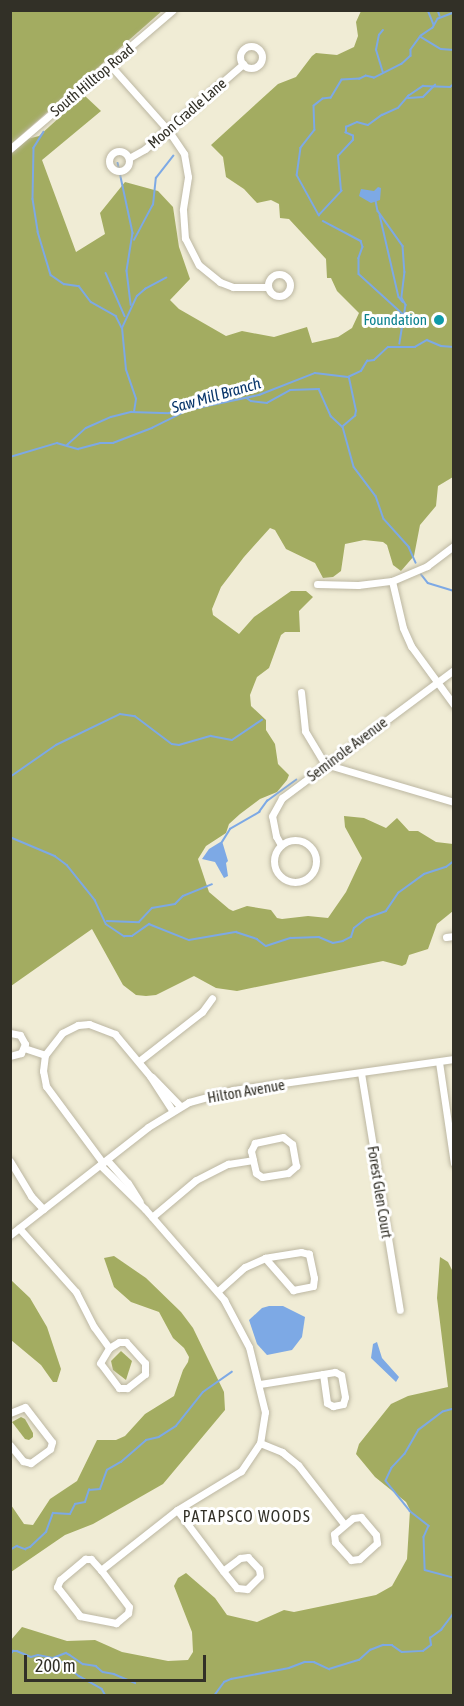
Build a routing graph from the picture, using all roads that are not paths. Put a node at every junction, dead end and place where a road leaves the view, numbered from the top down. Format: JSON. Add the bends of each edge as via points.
{"nodes":[{"id":1,"x":173,"y":10,"type":"edge"},
{"id":2,"x":243,"y":64,"type":"dead end"},
{"id":3,"x":110,"y":65,"type":"junction"},
{"id":4,"x":168,"y":130,"type":"junction"},
{"id":5,"x":10,"y":149,"type":"edge"},
{"id":6,"x":129,"y":158,"type":"dead end"},
{"id":7,"x":268,"y":286,"type":"dead end"},
{"id":8,"x":453,"y":546,"type":"edge"},
{"id":9,"x":392,"y":581,"type":"junction"},
{"id":10,"x":317,"y":584,"type":"dead end"},
{"id":11,"x":453,"y":670,"type":"edge"},
{"id":12,"x":436,"y":683,"type":"junction"},
{"id":13,"x":301,"y":692,"type":"dead end"},
{"id":14,"x":453,"y":705,"type":"edge"},
{"id":15,"x":325,"y":764,"type":"junction"},
{"id":16,"x":453,"y":802,"type":"edge"},
{"id":17,"x":281,"y":845,"type":"junction"},
{"id":18,"x":212,"y":998,"type":"dead end"},
{"id":19,"x":10,"y":1033,"type":"edge"},
{"id":20,"x":24,"y":1048,"type":"junction"},
{"id":21,"x":45,"y":1055,"type":"junction"},
{"id":22,"x":10,"y":1056,"type":"edge"},
{"id":23,"x":453,"y":1059,"type":"edge"},
{"id":24,"x":139,"y":1061,"type":"junction"},
{"id":25,"x":439,"y":1062,"type":"junction"},
{"id":26,"x":361,"y":1073,"type":"junction"},
{"id":27,"x":150,"y":1076,"type":"junction"},
{"id":28,"x":180,"y":1106,"type":"junction"},
{"id":29,"x":172,"y":1110,"type":"junction"},
{"id":30,"x":253,"y":1160,"type":"junction"},
{"id":31,"x":10,"y":1161,"type":"edge"},
{"id":32,"x":103,"y":1163,"type":"junction"},
{"id":33,"x":453,"y":1163,"type":"edge"},
{"id":34,"x":43,"y":1209,"type":"junction"},
{"id":35,"x":152,"y":1217,"type":"junction"},
{"id":36,"x":19,"y":1228,"type":"junction"},
{"id":37,"x":10,"y":1235,"type":"edge"},
{"id":38,"x":265,"y":1258,"type":"junction"},
{"id":39,"x":218,"y":1291,"type":"junction"},
{"id":40,"x":400,"y":1310,"type":"dead end"},
{"id":41,"x":109,"y":1348,"type":"junction"},
{"id":42,"x":323,"y":1374,"type":"junction"},
{"id":43,"x":260,"y":1384,"type":"junction"},
{"id":44,"x":10,"y":1413,"type":"edge"},
{"id":45,"x":260,"y":1443,"type":"junction"},
{"id":46,"x":10,"y":1445,"type":"edge"},
{"id":47,"x":177,"y":1510,"type":"junction"},
{"id":48,"x":344,"y":1524,"type":"junction"},
{"id":49,"x":101,"y":1570,"type":"junction"},
{"id":50,"x":224,"y":1571,"type":"junction"}],
"edges":[{"from":1,"to":3,"type":"street","name":"South Hilltop Road"},
{"from":2,"to":4,"type":"street","name":"Moon Cradle Lane"},
{"from":3,"to":4,"type":"street"},
{"from":3,"to":5,"type":"street","name":"South Hilltop Road"},
{"from":4,"to":6,"type":"street","name":"Moon Cradle Lane"},
{"from":4,"to":7,"type":"street","via":[[178,142],[186,165],[183,223],[192,254],[208,275],[220,282],[250,289]]},
{"from":8,"to":9,"type":"street","via":[[427,566]]},
{"from":9,"to":10,"type":"street"},
{"from":9,"to":12,"type":"street","via":[[406,636]]},
{"from":11,"to":12,"type":"street","name":"Seminole Avenue"},
{"from":12,"to":14,"type":"street"},
{"from":12,"to":15,"type":"street","name":"Seminole Avenue"},
{"from":13,"to":15,"type":"street","via":[[305,731]]},
{"from":15,"to":16,"type":"street"},
{"from":15,"to":17,"type":"street","name":"Seminole Avenue","via":[[274,808],[272,821]]},
{"from":17,"to":17,"type":"street","name":"Seminole Avenue","via":[[274,861],[280,877],[294,883],[310,877],[317,860],[311,847],[295,840]]},
{"from":18,"to":24,"type":"street","via":[[202,1012]]},
{"from":19,"to":20,"type":"street","via":[[21,1036]]},
{"from":20,"to":21,"type":"street"},
{"from":20,"to":22,"type":"street","via":[[18,1055]]},
{"from":21,"to":24,"type":"street","via":[[62,1033],[89,1024],[115,1034]]},
{"from":21,"to":32,"type":"street","via":[[43,1076],[48,1091]]},
{"from":23,"to":25,"type":"street","name":"Hilton Avenue"},
{"from":24,"to":27,"type":"street"},
{"from":25,"to":26,"type":"street","name":"Hilton Avenue"},
{"from":25,"to":33,"type":"street"},
{"from":26,"to":28,"type":"street","name":"Hilton Avenue","via":[[233,1090]]},
{"from":26,"to":40,"type":"street","name":"Forest Glen Court"},
{"from":27,"to":28,"type":"street"},
{"from":27,"to":29,"type":"street"},
{"from":28,"to":29,"type":"street","name":"Hilton Avenue"},
{"from":29,"to":32,"type":"street","name":"Hilton Avenue"},
{"from":30,"to":30,"type":"street","via":[[256,1173],[262,1177],[288,1173],[296,1166],[292,1144],[283,1137],[255,1143],[251,1151]]},
{"from":30,"to":35,"type":"street","via":[[206,1173]]},
{"from":31,"to":34,"type":"street"},
{"from":32,"to":34,"type":"street","name":"Hilton Avenue"},
{"from":32,"to":35,"type":"street","via":[[129,1183]]},
{"from":34,"to":36,"type":"street","name":"Hilton Avenue"},
{"from":35,"to":39,"type":"street"},
{"from":36,"to":37,"type":"street","name":"Hilton Avenue"},
{"from":36,"to":41,"type":"street","via":[[76,1292]]},
{"from":38,"to":38,"type":"street","via":[[293,1290],[313,1286],[309,1254]]},
{"from":38,"to":39,"type":"street","via":[[245,1267]]},
{"from":39,"to":43,"type":"street","via":[[243,1332]]},
{"from":41,"to":41,"type":"street","via":[[123,1341],[129,1344],[145,1363],[145,1374],[127,1388],[119,1388],[100,1363]]},
{"from":42,"to":42,"type":"street","via":[[335,1372],[341,1376],[343,1404],[327,1403]]},
{"from":42,"to":43,"type":"street"},
{"from":43,"to":45,"type":"street","via":[[265,1412]]},
{"from":44,"to":46,"type":"street","via":[[21,1406],[28,1409],[51,1438],[52,1446],[31,1463],[23,1461]]},
{"from":45,"to":47,"type":"street","via":[[241,1471]]},
{"from":45,"to":48,"type":"street","via":[[282,1452],[298,1465]]},
{"from":47,"to":49,"type":"street"},
{"from":47,"to":50,"type":"street"},
{"from":48,"to":48,"type":"street","via":[[334,1538],[347,1557],[355,1560],[375,1546],[378,1539],[361,1517]]},
{"from":49,"to":49,"type":"street","via":[[129,1606],[128,1613],[116,1623],[80,1616],[57,1587],[85,1559],[91,1559]]},
{"from":50,"to":50,"type":"street","via":[[240,1558],[248,1557],[260,1576],[247,1589],[240,1589]]}]}
